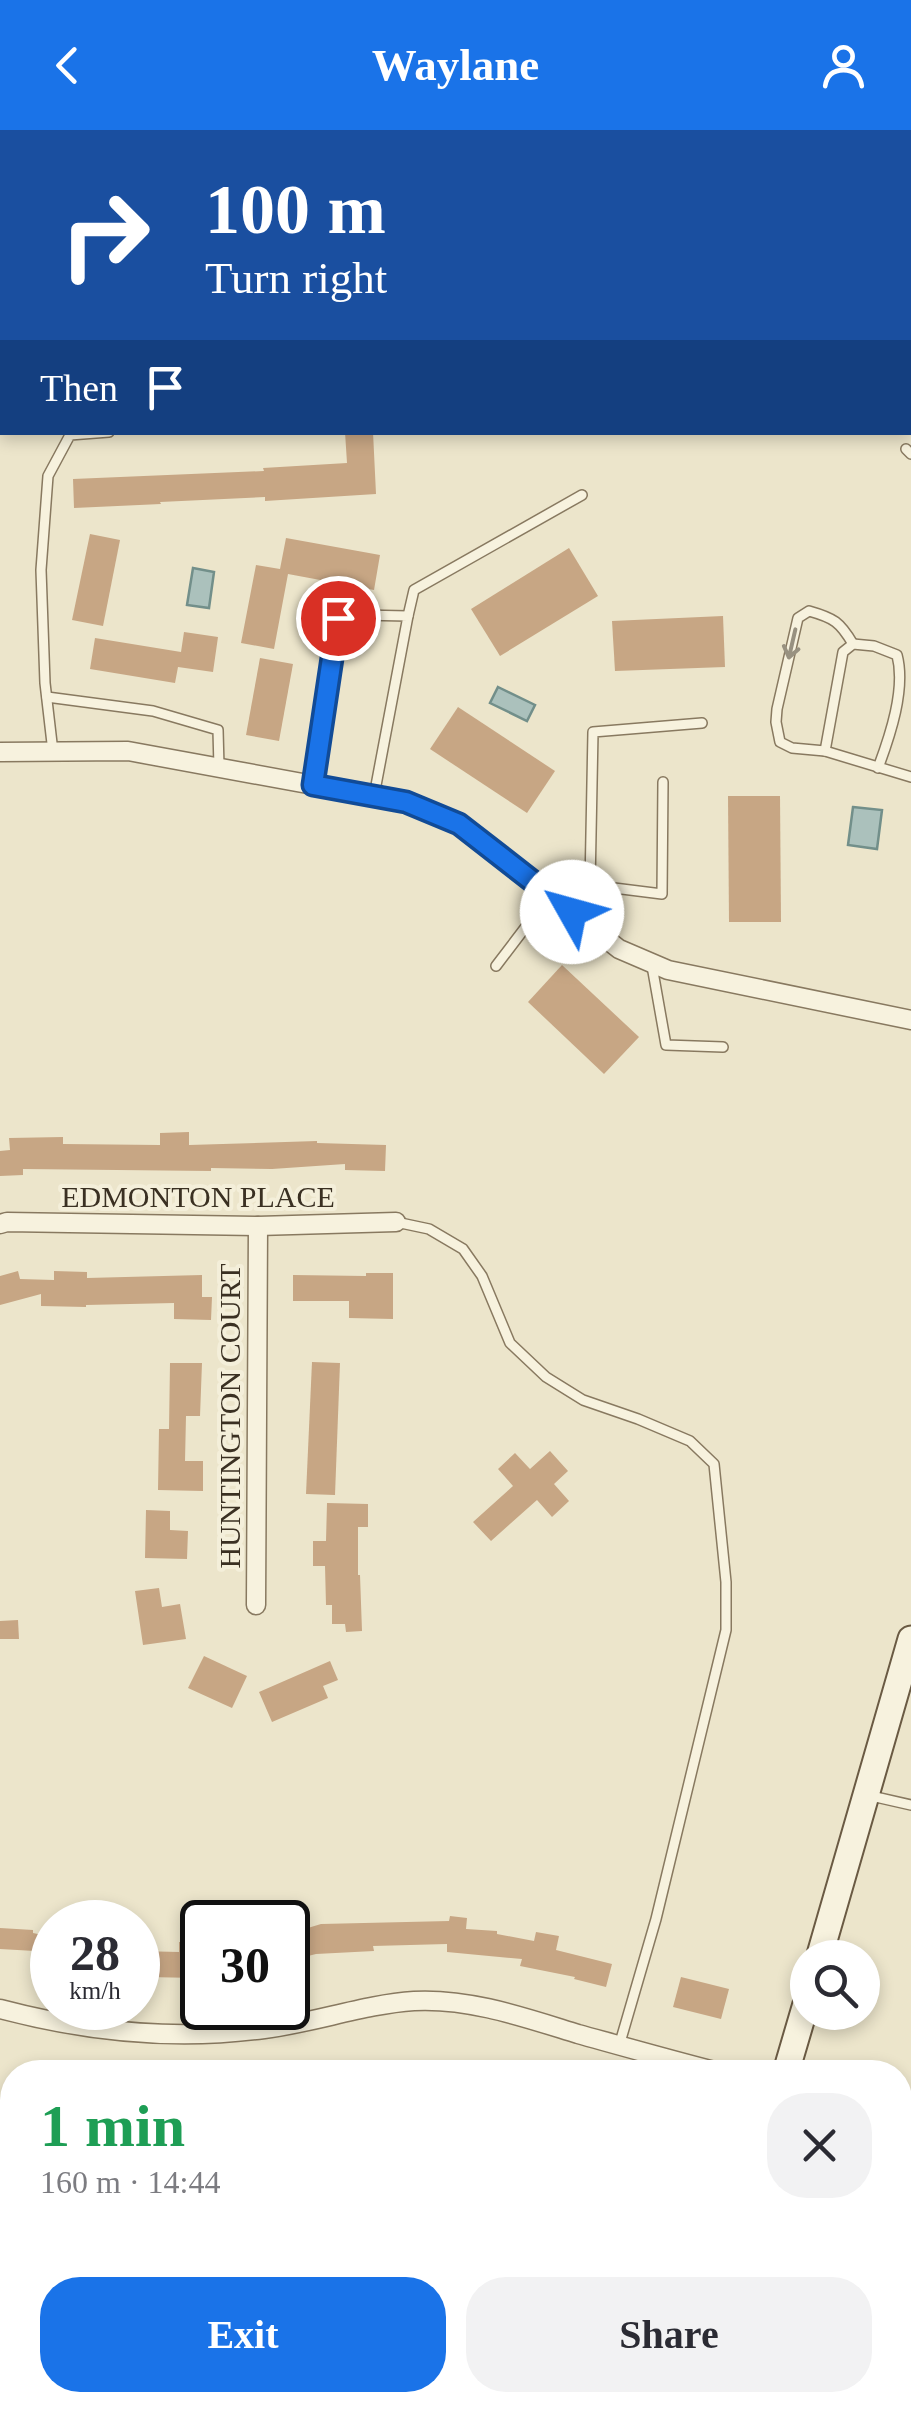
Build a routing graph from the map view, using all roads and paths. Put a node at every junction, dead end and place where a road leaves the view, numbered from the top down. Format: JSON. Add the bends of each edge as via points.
{"nodes":[{"id":1,"x":70,"y":435,"type":"edge"},
{"id":2,"x":582,"y":495,"type":"dead end"},
{"id":3,"x":408,"y":616,"type":"junction"},
{"id":4,"x":853,"y":644,"type":"junction"},
{"id":5,"x":47,"y":698,"type":"junction"},
{"id":6,"x":702,"y":723,"type":"dead end"},
{"id":7,"x":825,"y":751,"type":"junction"},
{"id":8,"x":0,"y":752,"type":"edge"},
{"id":9,"x":53,"y":752,"type":"junction"},
{"id":10,"x":219,"y":768,"type":"junction"},
{"id":11,"x":878,"y":768,"type":"junction"},
{"id":12,"x":911,"y":778,"type":"edge"},
{"id":13,"x":663,"y":782,"type":"dead end"},
{"id":14,"x":313,"y":785,"type":"junction"},
{"id":15,"x":374,"y":796,"type":"junction"},
{"id":16,"x":590,"y":885,"type":"junction"},
{"id":17,"x":550,"y":894,"type":"junction"},
{"id":18,"x":572,"y":912,"type":"junction"},
{"id":19,"x":652,"y":963,"type":"junction"},
{"id":20,"x":496,"y":966,"type":"dead end"},
{"id":21,"x":911,"y":1020,"type":"edge"},
{"id":22,"x":723,"y":1047,"type":"dead end"},
{"id":23,"x":396,"y":1222,"type":"joint"},
{"id":24,"x":0,"y":1224,"type":"edge"},
{"id":25,"x":258,"y":1226,"type":"junction"},
{"id":26,"x":256,"y":1605,"type":"dead end"},
{"id":27,"x":911,"y":1639,"type":"edge"},
{"id":28,"x":865,"y":1794,"type":"junction"},
{"id":29,"x":911,"y":1805,"type":"edge"},
{"id":30,"x":823,"y":1940,"type":"edge"},
{"id":31,"x":0,"y":2010,"type":"edge"},
{"id":32,"x":798,"y":2030,"type":"edge"},
{"id":33,"x":619,"y":2046,"type":"junction"},
{"id":34,"x":672,"y":2060,"type":"edge"},
{"id":35,"x":790,"y":2060,"type":"edge"}],
"edges":[{"from":1,"to":5,"type":"lane","via":[[48,476],[41,570]]},
{"from":2,"to":3,"type":"lane","via":[[414,590]]},
{"from":3,"to":14,"type":"lane","via":[[338,618]]},
{"from":3,"to":15,"type":"lane"},
{"from":4,"to":7,"type":"lane","via":[[842,652]]},
{"from":4,"to":7,"type":"lane","one_way":true,"via":[[842,624],[825,615],[798,618],[777,710],[780,742]]},
{"from":4,"to":11,"type":"lane","via":[[897,654],[901,670]]},
{"from":5,"to":9,"type":"lane"},
{"from":5,"to":10,"type":"lane","via":[[153,711],[218,730]]},
{"from":6,"to":16,"type":"lane","via":[[593,732]]},
{"from":7,"to":11,"type":"lane"},
{"from":8,"to":9,"type":"street"},
{"from":9,"to":10,"type":"street","via":[[128,751]]},
{"from":10,"to":14,"type":"street"},
{"from":11,"to":12,"type":"lane"},
{"from":13,"to":16,"type":"lane","via":[[662,894]]},
{"from":14,"to":15,"type":"street"},
{"from":15,"to":17,"type":"street","via":[[459,824]]},
{"from":16,"to":18,"type":"lane"},
{"from":17,"to":18,"type":"street"},
{"from":17,"to":20,"type":"lane"},
{"from":18,"to":19,"type":"street","via":[[619,950]]},
{"from":19,"to":21,"type":"street"},
{"from":19,"to":22,"type":"lane","via":[[666,1045]]},
{"from":23,"to":25,"type":"street","name":"EDMONTON PLACE"},
{"from":23,"to":33,"type":"lane","via":[[429,1229],[463,1249],[510,1343],[546,1377],[583,1400],[690,1441],[714,1464],[726,1630]]},
{"from":24,"to":25,"type":"street","name":"EDMONTON PLACE"},
{"from":25,"to":26,"type":"street","name":"HUNTINGTON COURT"},
{"from":27,"to":28,"type":"main road"},
{"from":28,"to":29,"type":"lane"},
{"from":28,"to":30,"type":"main road"},
{"from":31,"to":33,"type":"street","via":[[142,2034],[198,2034],[414,2002],[460,2004]]},
{"from":32,"to":35,"type":"main road"},
{"from":33,"to":34,"type":"street"}]}
